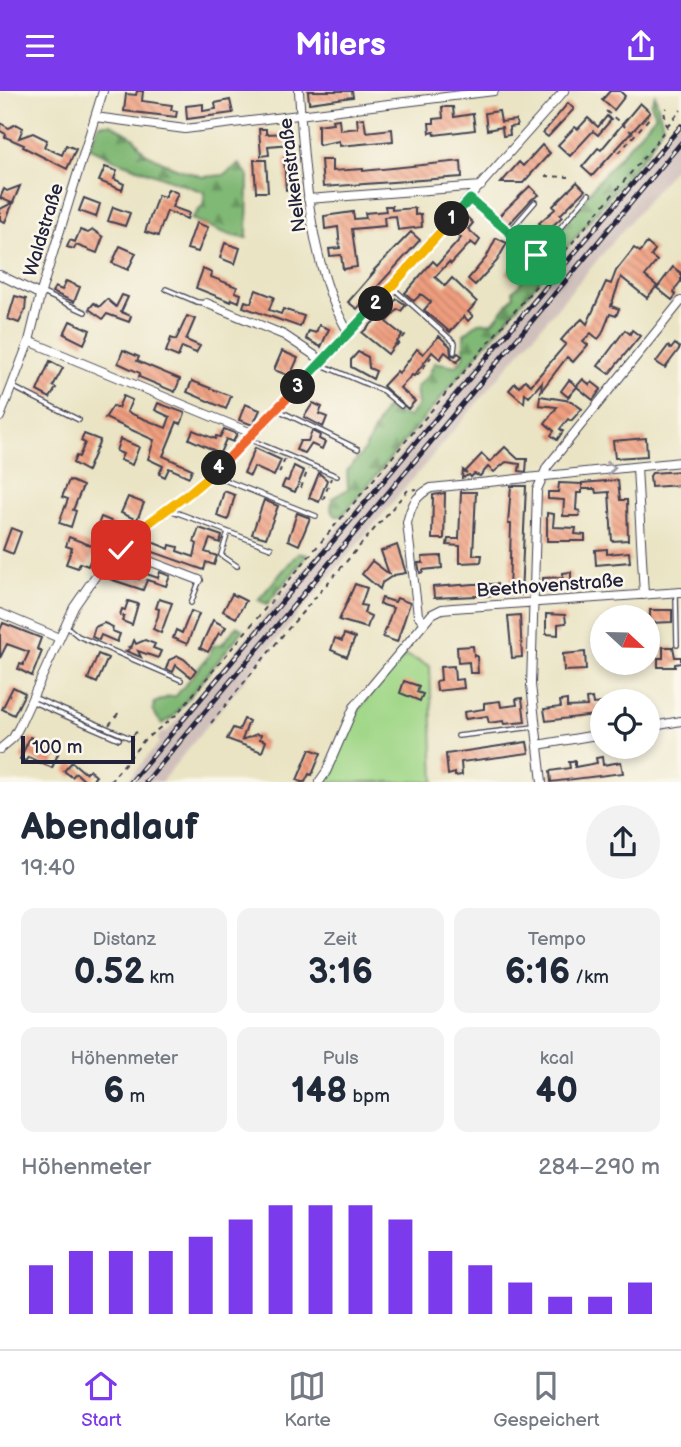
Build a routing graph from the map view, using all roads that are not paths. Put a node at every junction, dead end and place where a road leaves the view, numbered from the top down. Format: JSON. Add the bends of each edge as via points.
{"nodes":[{"id":1,"x":103,"y":91,"type":"edge"},
{"id":2,"x":299,"y":91,"type":"edge"},
{"id":3,"x":494,"y":91,"type":"edge"},
{"id":4,"x":564,"y":91,"type":"edge"},
{"id":5,"x":301,"y":115,"type":"junction"},
{"id":6,"x":95,"y":117,"type":"junction"},
{"id":7,"x":481,"y":186,"type":"junction"},
{"id":8,"x":589,"y":194,"type":"dead end"},
{"id":9,"x":308,"y":199,"type":"junction"},
{"id":10,"x":470,"y":199,"type":"junction"},
{"id":11,"x":536,"y":202,"type":"dead end"},
{"id":12,"x":508,"y":233,"type":"junction"},
{"id":13,"x":0,"y":275,"type":"edge"},
{"id":14,"x":391,"y":286,"type":"junction"},
{"id":15,"x":166,"y":289,"type":"dead end"},
{"id":16,"x":41,"y":293,"type":"junction"},
{"id":17,"x":681,"y":301,"type":"edge"},
{"id":18,"x":206,"y":303,"type":"joint"},
{"id":19,"x":85,"y":312,"type":"dead end"},
{"id":20,"x":349,"y":333,"type":"junction"},
{"id":21,"x":29,"y":341,"type":"junction"},
{"id":22,"x":454,"y":352,"type":"dead end"},
{"id":23,"x":322,"y":362,"type":"junction"},
{"id":24,"x":13,"y":387,"type":"junction"},
{"id":25,"x":401,"y":406,"type":"dead end"},
{"id":26,"x":276,"y":409,"type":"junction"},
{"id":27,"x":0,"y":417,"type":"edge"},
{"id":28,"x":79,"y":420,"type":"dead end"},
{"id":29,"x":251,"y":436,"type":"junction"},
{"id":30,"x":358,"y":449,"type":"dead end"},
{"id":31,"x":681,"y":463,"type":"edge"},
{"id":32,"x":637,"y":467,"type":"junction"},
{"id":33,"x":212,"y":475,"type":"junction"},
{"id":34,"x":335,"y":475,"type":"road end"},
{"id":35,"x":543,"y":475,"type":"junction"},
{"id":36,"x":167,"y":509,"type":"junction"},
{"id":37,"x":316,"y":516,"type":"dead end"},
{"id":38,"x":228,"y":532,"type":"junction"},
{"id":39,"x":115,"y":548,"type":"junction"},
{"id":40,"x":271,"y":548,"type":"dead end"},
{"id":41,"x":237,"y":566,"type":"dead end"},
{"id":42,"x":200,"y":580,"type":"joint"},
{"id":43,"x":679,"y":592,"type":"edge"},
{"id":44,"x":644,"y":595,"type":"junction"},
{"id":45,"x":533,"y":602,"type":"junction"},
{"id":46,"x":191,"y":603,"type":"dead end"},
{"id":47,"x":0,"y":613,"type":"edge"},
{"id":48,"x":424,"y":622,"type":"junction"},
{"id":49,"x":64,"y":625,"type":"junction"},
{"id":50,"x":58,"y":638,"type":"junction"},
{"id":51,"x":677,"y":645,"type":"dead end"},
{"id":52,"x":181,"y":680,"type":"dead end"},
{"id":53,"x":32,"y":699,"type":"junction"},
{"id":54,"x":681,"y":721,"type":"edge"},
{"id":55,"x":660,"y":725,"type":"edge"},
{"id":56,"x":536,"y":727,"type":"junction"},
{"id":57,"x":458,"y":736,"type":"dead end"},
{"id":58,"x":590,"y":736,"type":"edge"},
{"id":59,"x":130,"y":738,"type":"dead end"},
{"id":60,"x":119,"y":739,"type":"dead end"},
{"id":61,"x":538,"y":745,"type":"junction"},
{"id":62,"x":0,"y":748,"type":"edge"},
{"id":63,"x":319,"y":782,"type":"edge"},
{"id":64,"x":542,"y":782,"type":"edge"}],
"edges":[{"from":1,"to":6,"type":"street","name":"Waldstraße"},
{"from":2,"to":5,"type":"street","name":"Nelkenstraße"},
{"from":3,"to":5,"type":"street"},
{"from":4,"to":7,"type":"street"},
{"from":5,"to":6,"type":"street","via":[[185,129]]},
{"from":5,"to":9,"type":"street","name":"Nelkenstraße"},
{"from":6,"to":16,"type":"street","name":"Waldstraße"},
{"from":7,"to":9,"type":"street"},
{"from":7,"to":10,"type":"street"},
{"from":8,"to":12,"type":"lane","via":[[536,255]]},
{"from":9,"to":20,"type":"street","name":"Nelkenstraße","via":[[332,301]]},
{"from":10,"to":12,"type":"lane"},
{"from":10,"to":14,"type":"street"},
{"from":11,"to":12,"type":"lane"},
{"from":13,"to":16,"type":"street"},
{"from":14,"to":20,"type":"street"},
{"from":14,"to":22,"type":"lane","via":[[455,343]]},
{"from":15,"to":18,"type":"lane"},
{"from":16,"to":19,"type":"lane"},
{"from":16,"to":21,"type":"street","name":"Waldstraße"},
{"from":17,"to":35,"type":"street"},
{"from":18,"to":23,"type":"street","via":[[284,335]]},
{"from":20,"to":23,"type":"street"},
{"from":21,"to":24,"type":"street","name":"Waldstraße"},
{"from":21,"to":29,"type":"street"},
{"from":23,"to":25,"type":"lane","via":[[325,368],[383,391]]},
{"from":23,"to":26,"type":"street"},
{"from":24,"to":27,"type":"street","name":"Waldstraße"},
{"from":24,"to":28,"type":"lane"},
{"from":26,"to":29,"type":"street"},
{"from":26,"to":30,"type":"lane"},
{"from":29,"to":33,"type":"street"},
{"from":29,"to":34,"type":"lane"},
{"from":31,"to":32,"type":"street"},
{"from":35,"to":32,"type":"street","one_way":true},
{"from":32,"to":44,"type":"street"},
{"from":33,"to":36,"type":"street"},
{"from":33,"to":37,"type":"lane"},
{"from":35,"to":45,"type":"street","via":[[537,490]]},
{"from":35,"to":48,"type":"street","via":[[431,488],[419,494],[407,523],[418,615]]},
{"from":36,"to":38,"type":"lane"},
{"from":36,"to":39,"type":"street"},
{"from":38,"to":40,"type":"lane"},
{"from":38,"to":41,"type":"lane","via":[[220,555]]},
{"from":39,"to":42,"type":"street"},
{"from":39,"to":49,"type":"street"},
{"from":42,"to":46,"type":"lane"},
{"from":43,"to":44,"type":"street","name":"Beethovenstraße"},
{"from":43,"to":51,"type":"lane"},
{"from":44,"to":45,"type":"street","name":"Beethovenstraße"},
{"from":45,"to":48,"type":"street","name":"Beethovenstraße","via":[[442,609]]},
{"from":45,"to":56,"type":"street","via":[[531,685]]},
{"from":47,"to":50,"type":"street"},
{"from":48,"to":63,"type":"street","name":"Beethovenstraße","via":[[353,709]]},
{"from":49,"to":50,"type":"street"},
{"from":49,"to":52,"type":"lane","via":[[78,636]]},
{"from":50,"to":53,"type":"street"},
{"from":53,"to":59,"type":"lane"},
{"from":53,"to":60,"type":"lane"},
{"from":53,"to":62,"type":"street","via":[[13,738]]},
{"from":54,"to":55,"type":"street"},
{"from":56,"to":57,"type":"lane"},
{"from":56,"to":61,"type":"street"},
{"from":58,"to":61,"type":"street"},
{"from":61,"to":64,"type":"street"}]}
